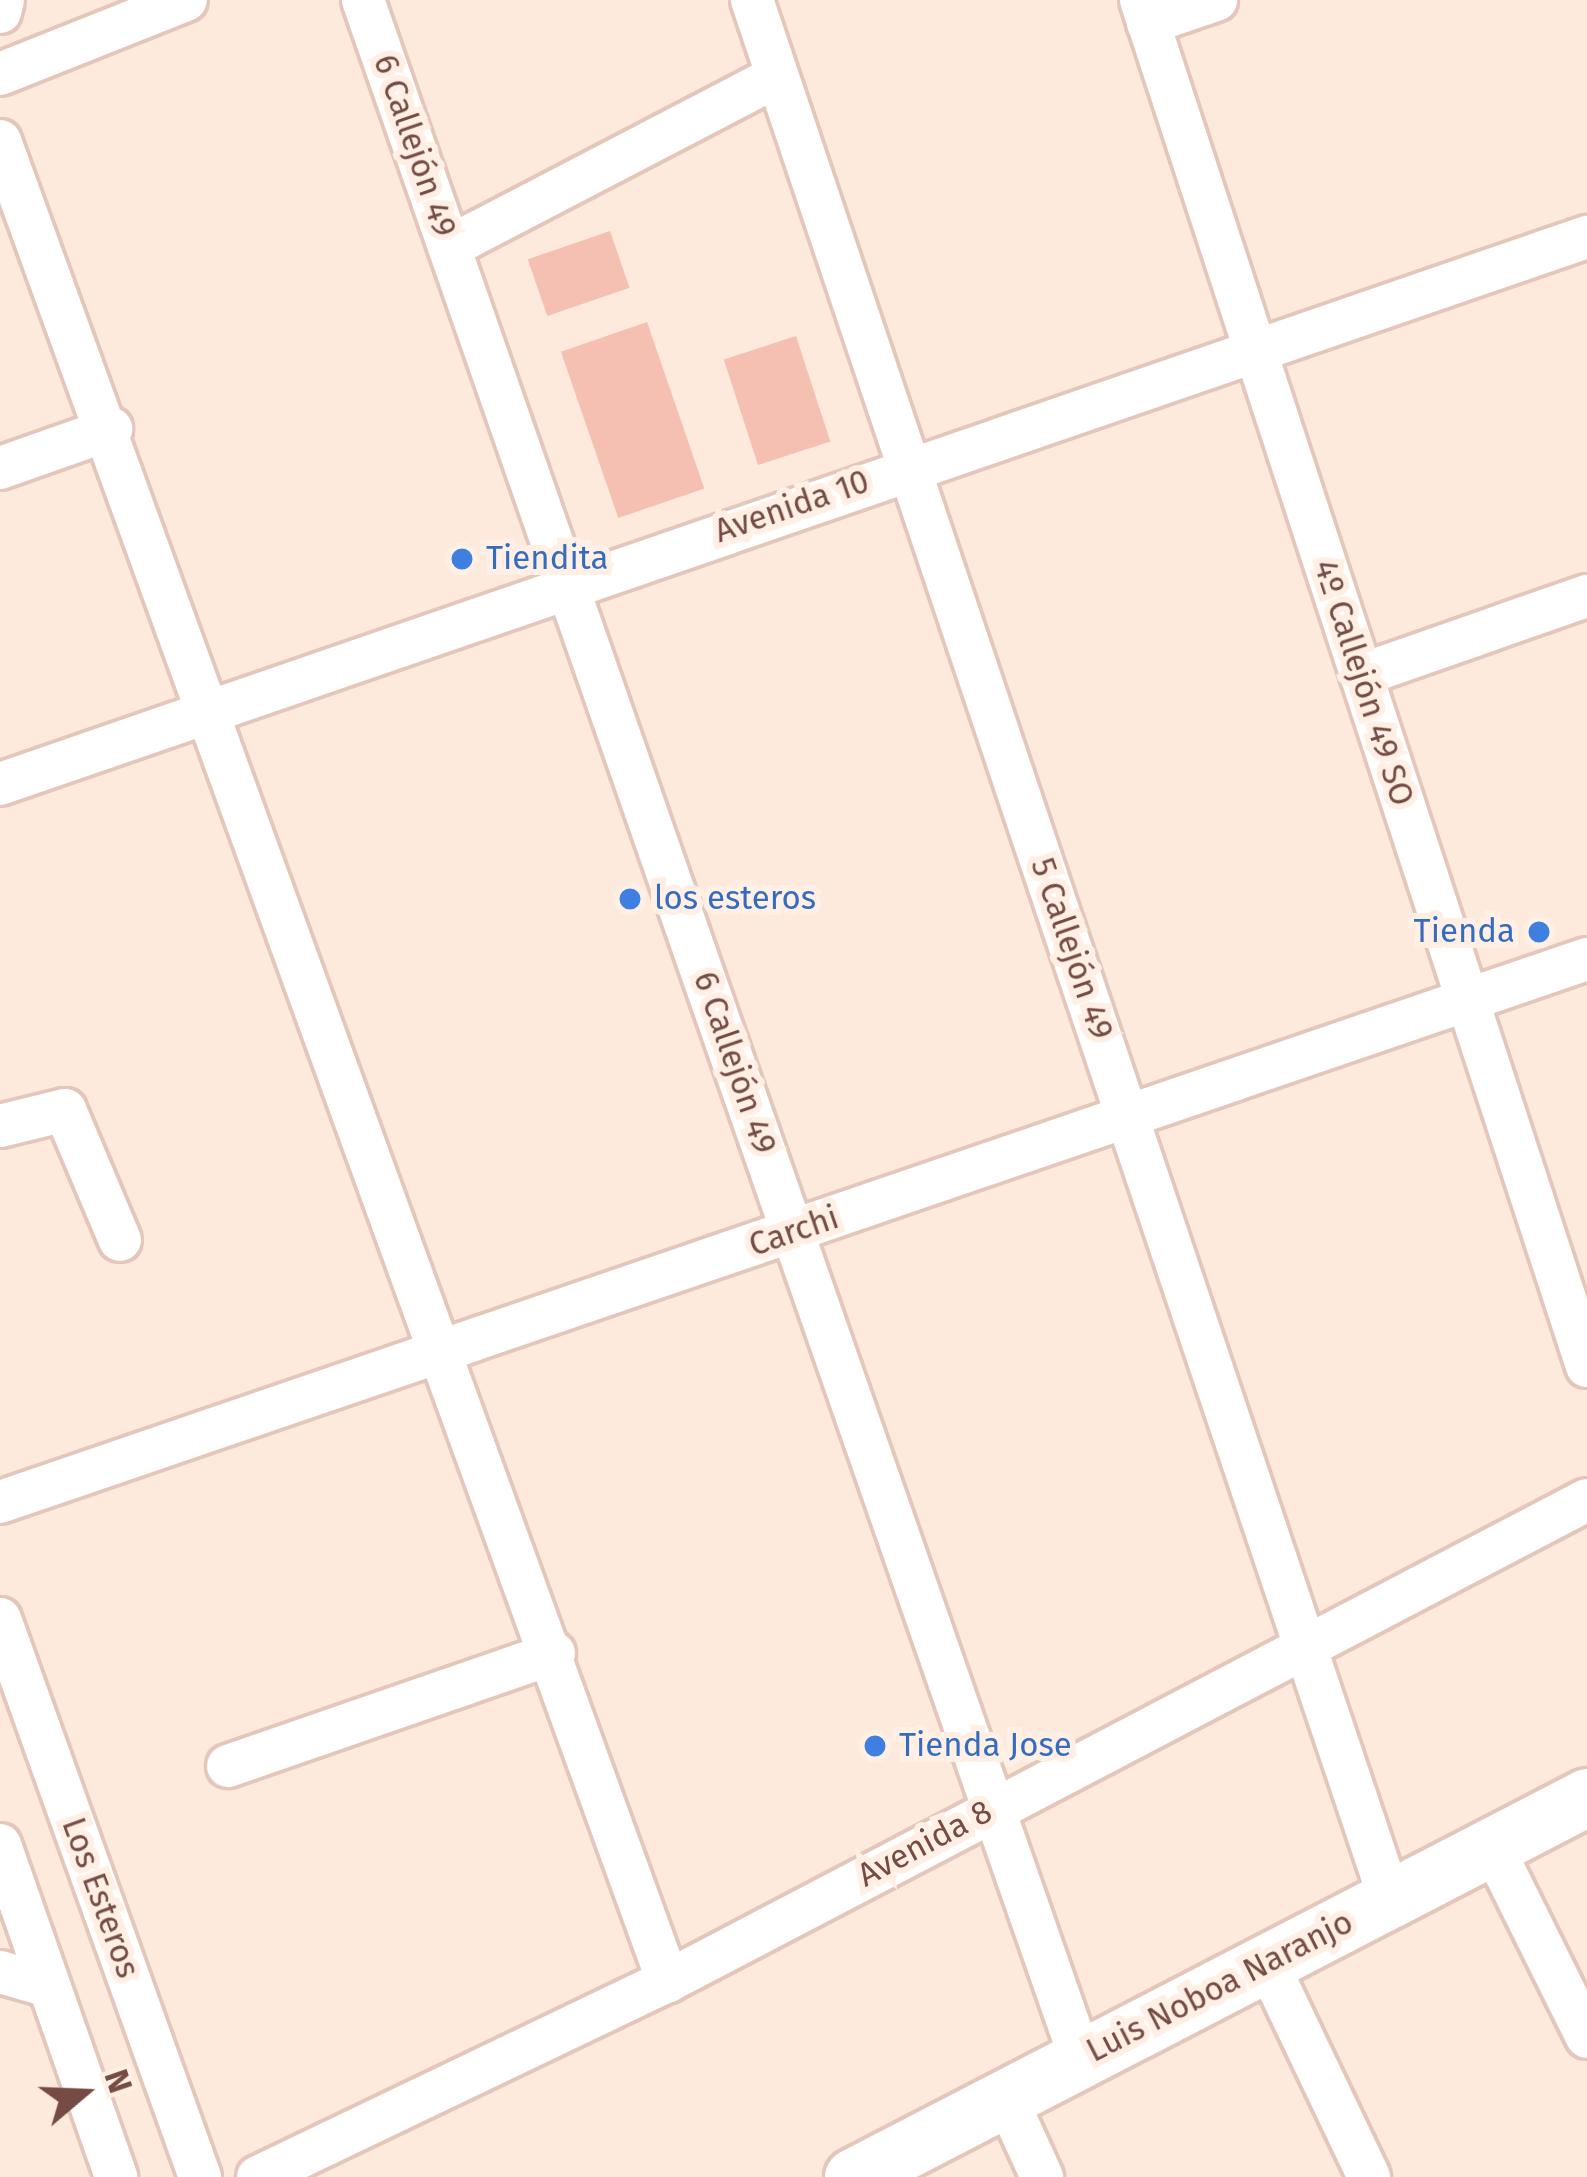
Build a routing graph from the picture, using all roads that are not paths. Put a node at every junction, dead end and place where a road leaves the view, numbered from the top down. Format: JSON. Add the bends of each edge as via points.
{"nodes":[{"id":1,"x":3,"y":0,"type":"edge"},
{"id":2,"x":186,"y":0,"type":"edge"},
{"id":3,"x":363,"y":0,"type":"edge"},
{"id":4,"x":752,"y":0,"type":"edge"},
{"id":5,"x":1216,"y":0,"type":"edge"},
{"id":6,"x":0,"y":12,"type":"edge"},
{"id":7,"x":1145,"y":12,"type":"edge"},
{"id":8,"x":0,"y":74,"type":"edge"},
{"id":9,"x":778,"y":76,"type":"junction"},
{"id":10,"x":4,"y":165,"type":"edge"},
{"id":11,"x":1587,"y":237,"type":"edge"},
{"id":12,"x":449,"y":247,"type":"junction"},
{"id":13,"x":1255,"y":349,"type":"junction"},
{"id":14,"x":111,"y":429,"type":"junction"},
{"id":15,"x":908,"y":466,"type":"junction"},
{"id":16,"x":0,"y":468,"type":"edge"},
{"id":17,"x":567,"y":586,"type":"junction"},
{"id":18,"x":1587,"y":596,"type":"edge"},
{"id":19,"x":1361,"y":674,"type":"junction"},
{"id":20,"x":212,"y":711,"type":"junction"},
{"id":21,"x":0,"y":784,"type":"edge"},
{"id":22,"x":1587,"y":959,"type":"edge"},
{"id":23,"x":1467,"y":1003,"type":"junction"},
{"id":24,"x":1127,"y":1118,"type":"junction"},
{"id":25,"x":0,"y":1126,"type":"edge"},
{"id":26,"x":793,"y":1232,"type":"junction"},
{"id":27,"x":120,"y":1240,"type":"dead end"},
{"id":28,"x":448,"y":1349,"type":"junction"},
{"id":29,"x":1587,"y":1366,"type":"edge"},
{"id":30,"x":1587,"y":1500,"type":"edge"},
{"id":31,"x":0,"y":1502,"type":"edge"},
{"id":32,"x":0,"y":1619,"type":"edge"},
{"id":33,"x":1306,"y":1647,"type":"junction"},
{"id":34,"x":554,"y":1653,"type":"junction"},
{"id":35,"x":228,"y":1766,"type":"dead end"},
{"id":36,"x":1587,"y":1797,"type":"edge"},
{"id":37,"x":993,"y":1808,"type":"junction"},
{"id":38,"x":0,"y":1845,"type":"edge"},
{"id":39,"x":1492,"y":1846,"type":"junction"},
{"id":40,"x":1390,"y":1899,"type":"junction"},
{"id":41,"x":1267,"y":1963,"type":"junction"},
{"id":42,"x":0,"y":1972,"type":"edge"},
{"id":43,"x":668,"y":1981,"type":"junction"},
{"id":44,"x":50,"y":1986,"type":"junction"},
{"id":45,"x":1587,"y":2037,"type":"edge"},
{"id":46,"x":1081,"y":2059,"type":"junction"},
{"id":47,"x":1006,"y":2098,"type":"junction"},
{"id":48,"x":116,"y":2177,"type":"edge"},
{"id":49,"x":200,"y":2177,"type":"edge"},
{"id":50,"x":258,"y":2177,"type":"edge"},
{"id":51,"x":853,"y":2177,"type":"edge"},
{"id":52,"x":1042,"y":2177,"type":"edge"},
{"id":53,"x":1370,"y":2177,"type":"edge"}],
"edges":[{"from":1,"to":6,"type":"street"},
{"from":2,"to":8,"type":"street"},
{"from":3,"to":12,"type":"street","name":"6 Callejón 49"},
{"from":4,"to":9,"type":"street","name":"5 Callejón 49"},
{"from":5,"to":7,"type":"street"},
{"from":7,"to":13,"type":"street","name":"4º Callejón 49 SO"},
{"from":9,"to":12,"type":"street"},
{"from":9,"to":15,"type":"street","name":"5 Callejón 49"},
{"from":10,"to":14,"type":"street"},
{"from":11,"to":13,"type":"street","name":"Avenida 10"},
{"from":12,"to":17,"type":"street","name":"6 Callejón 49"},
{"from":13,"to":15,"type":"street","name":"Avenida 10"},
{"from":13,"to":19,"type":"street","name":"4º Callejón 49 SO"},
{"from":14,"to":16,"type":"street"},
{"from":14,"to":20,"type":"street"},
{"from":15,"to":17,"type":"street","name":"Avenida 10"},
{"from":15,"to":24,"type":"street","name":"5 Callejón 49"},
{"from":17,"to":20,"type":"street","name":"Avenida 10"},
{"from":17,"to":26,"type":"street","name":"6 Callejón 49"},
{"from":18,"to":19,"type":"street"},
{"from":19,"to":23,"type":"street","name":"4º Callejón 49 SO"},
{"from":20,"to":21,"type":"street","name":"Avenida 10"},
{"from":20,"to":28,"type":"street"},
{"from":22,"to":23,"type":"street","name":"Carchi"},
{"from":23,"to":24,"type":"street","name":"Carchi"},
{"from":23,"to":29,"type":"street","name":"4º Callejón 49 SO"},
{"from":24,"to":26,"type":"street","name":"Carchi"},
{"from":24,"to":33,"type":"street","name":"5 Callejón 49"},
{"from":25,"to":27,"type":"street","via":[[65,1110]]},
{"from":26,"to":28,"type":"street","name":"Carchi"},
{"from":26,"to":37,"type":"street","name":"6 Callejón 49"},
{"from":28,"to":31,"type":"street","name":"Carchi"},
{"from":28,"to":34,"type":"street"},
{"from":30,"to":33,"type":"street","name":"Avenida 8"},
{"from":32,"to":49,"type":"street","name":"Los Esteros"},
{"from":33,"to":37,"type":"street","name":"Avenida 8"},
{"from":33,"to":40,"type":"street","name":"5 Callejón 49"},
{"from":34,"to":35,"type":"street"},
{"from":34,"to":43,"type":"street"},
{"from":36,"to":39,"type":"street","name":"Luis Noboa Naranjo"},
{"from":37,"to":43,"type":"street","name":"Avenida 8"},
{"from":37,"to":46,"type":"street","name":"6 Callejón 49"},
{"from":38,"to":44,"type":"street"},
{"from":39,"to":40,"type":"street","name":"Luis Noboa Naranjo"},
{"from":39,"to":45,"type":"street"},
{"from":40,"to":41,"type":"street","name":"Luis Noboa Naranjo"},
{"from":41,"to":46,"type":"street","name":"Luis Noboa Naranjo"},
{"from":41,"to":53,"type":"street"},
{"from":42,"to":44,"type":"street"},
{"from":43,"to":50,"type":"street","name":"Avenida 8"},
{"from":44,"to":48,"type":"street"},
{"from":46,"to":47,"type":"street","name":"Luis Noboa Naranjo"},
{"from":47,"to":51,"type":"street","name":"Luis Noboa Naranjo"},
{"from":47,"to":52,"type":"street"}]}
